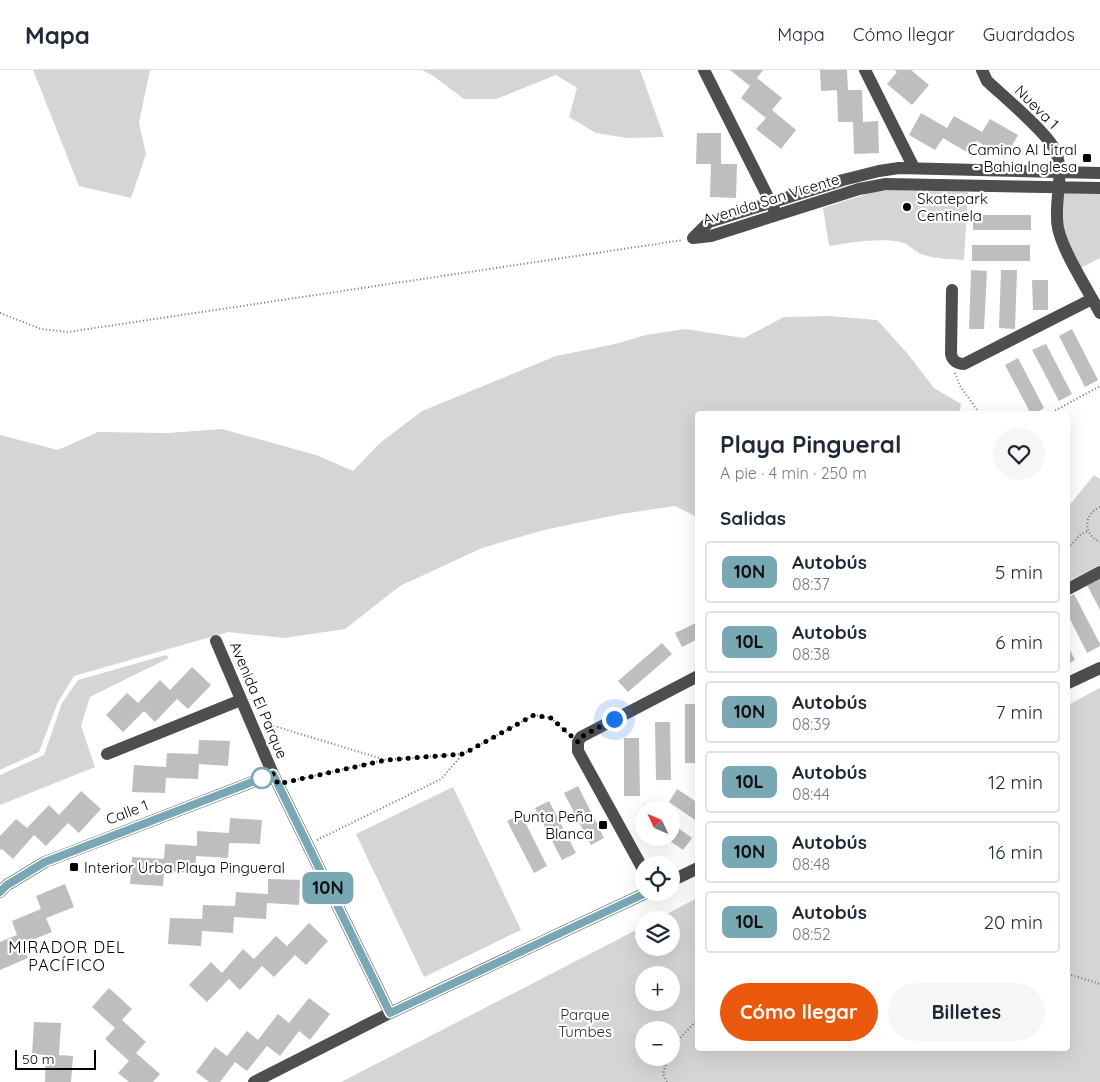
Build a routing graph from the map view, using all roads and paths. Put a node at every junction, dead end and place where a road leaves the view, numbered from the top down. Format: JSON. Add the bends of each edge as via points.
{"nodes":[{"id":1,"x":704,"y":70,"type":"edge"},
{"id":2,"x":865,"y":70,"type":"edge"},
{"id":3,"x":982,"y":70,"type":"edge"},
{"id":4,"x":914,"y":168,"type":"junction"},
{"id":5,"x":1059,"y":172,"type":"junction"},
{"id":6,"x":1100,"y":173,"type":"edge"},
{"id":7,"x":1059,"y":187,"type":"junction"},
{"id":8,"x":1100,"y":188,"type":"edge"},
{"id":9,"x":771,"y":203,"type":"junction"},
{"id":10,"x":777,"y":215,"type":"junction"},
{"id":11,"x":693,"y":238,"type":"junction"},
{"id":12,"x":952,"y":290,"type":"dead end"},
{"id":13,"x":1092,"y":299,"type":"junction"},
{"id":14,"x":0,"y":313,"type":"edge"},
{"id":15,"x":1100,"y":314,"type":"edge"},
{"id":16,"x":960,"y":364,"type":"junction"},
{"id":17,"x":1100,"y":386,"type":"edge"},
{"id":18,"x":978,"y":411,"type":"edge"},
{"id":19,"x":1054,"y":411,"type":"edge"},
{"id":20,"x":1100,"y":507,"type":"edge"},
{"id":21,"x":1088,"y":531,"type":"junction"},
{"id":22,"x":1100,"y":542,"type":"edge"},
{"id":23,"x":1070,"y":546,"type":"edge"},
{"id":24,"x":1100,"y":572,"type":"edge"},
{"id":25,"x":1070,"y":588,"type":"edge"},
{"id":26,"x":216,"y":641,"type":"dead end"},
{"id":27,"x":1100,"y":668,"type":"edge"},
{"id":28,"x":695,"y":678,"type":"edge"},
{"id":29,"x":1070,"y":683,"type":"edge"},
{"id":30,"x":241,"y":700,"type":"junction"},
{"id":31,"x":249,"y":718,"type":"junction"},
{"id":32,"x":578,"y":742,"type":"junction"},
{"id":33,"x":107,"y":754,"type":"dead end"},
{"id":34,"x":463,"y":754,"type":"junction"},
{"id":35,"x":386,"y":760,"type":"junction"},
{"id":36,"x":275,"y":779,"type":"junction"},
{"id":37,"x":307,"y":845,"type":"junction"},
{"id":38,"x":636,"y":856,"type":"edge"},
{"id":39,"x":695,"y":869,"type":"edge"},
{"id":40,"x":680,"y":877,"type":"edge"},
{"id":41,"x":0,"y":892,"type":"edge"},
{"id":42,"x":635,"y":898,"type":"edge"},
{"id":43,"x":1070,"y":975,"type":"edge"},
{"id":44,"x":1100,"y":984,"type":"edge"},
{"id":45,"x":390,"y":1013,"type":"junction"},
{"id":46,"x":695,"y":1022,"type":"edge"},
{"id":47,"x":680,"y":1038,"type":"edge"},
{"id":48,"x":666,"y":1066,"type":"edge"},
{"id":49,"x":254,"y":1082,"type":"edge"},
{"id":50,"x":666,"y":1082,"type":"edge"}],
"edges":[{"from":1,"to":9,"type":"street"},
{"from":2,"to":4,"type":"street"},
{"from":3,"to":5,"type":"street","name":"Nueva 1","via":[[988,81],[1052,145]]},
{"from":4,"to":5,"type":"street","name":"Avenida San Vicente"},
{"from":4,"to":9,"type":"street","name":"Avenida San Vicente","via":[[879,171]]},
{"from":5,"to":6,"type":"street","name":"Avenida San Vicente"},
{"from":5,"to":7,"type":"street","name":"Nueva 1"},
{"from":7,"to":8,"type":"street","name":"Avenida San Vicente"},
{"from":7,"to":10,"type":"street","name":"Avenida San Vicente","via":[[886,184]]},
{"from":7,"to":13,"type":"street","name":"Nueva 1","via":[[1058,227],[1067,252]]},
{"from":9,"to":10,"type":"street"},
{"from":9,"to":11,"type":"street","name":"Avenida San Vicente","via":[[709,222]]},
{"from":10,"to":11,"type":"street","name":"Avenida San Vicente","via":[[711,236]]},
{"from":11,"to":14,"type":"path","via":[[68,332],[41,329]]},
{"from":12,"to":16,"type":"street","via":[[950,354],[951,359]]},
{"from":13,"to":15,"type":"street","name":"Nueva 1"},
{"from":13,"to":16,"type":"street"},
{"from":16,"to":18,"type":"path","via":[[955,374]]},
{"from":17,"to":19,"type":"path"},
{"from":20,"to":21,"type":"path","via":[[1089,516]]},
{"from":21,"to":22,"type":"path"},
{"from":21,"to":23,"type":"path"},
{"from":24,"to":25,"type":"street"},
{"from":26,"to":30,"type":"street","name":"Avenida El Parque"},
{"from":27,"to":29,"type":"street"},
{"from":28,"to":32,"type":"street","via":[[581,737]]},
{"from":30,"to":31,"type":"street","name":"Avenida El Parque"},
{"from":30,"to":33,"type":"street"},
{"from":31,"to":35,"type":"path"},
{"from":31,"to":36,"type":"street","name":"Avenida El Parque"},
{"from":32,"to":34,"type":"path","via":[[551,718],[534,715]]},
{"from":32,"to":38,"type":"street","via":[[578,751]]},
{"from":34,"to":35,"type":"path"},
{"from":34,"to":37,"type":"path","via":[[440,779]]},
{"from":35,"to":36,"type":"path"},
{"from":36,"to":37,"type":"street","name":"Avenida El Parque"},
{"from":36,"to":41,"type":"street","name":"Calle 1","via":[[45,862]]},
{"from":37,"to":45,"type":"street","name":"Avenida El Parque"},
{"from":39,"to":40,"type":"street"},
{"from":42,"to":45,"type":"street"},
{"from":43,"to":44,"type":"path"},
{"from":45,"to":49,"type":"street"},
{"from":46,"to":47,"type":"path"},
{"from":48,"to":50,"type":"path","via":[[663,1074]]}]}
